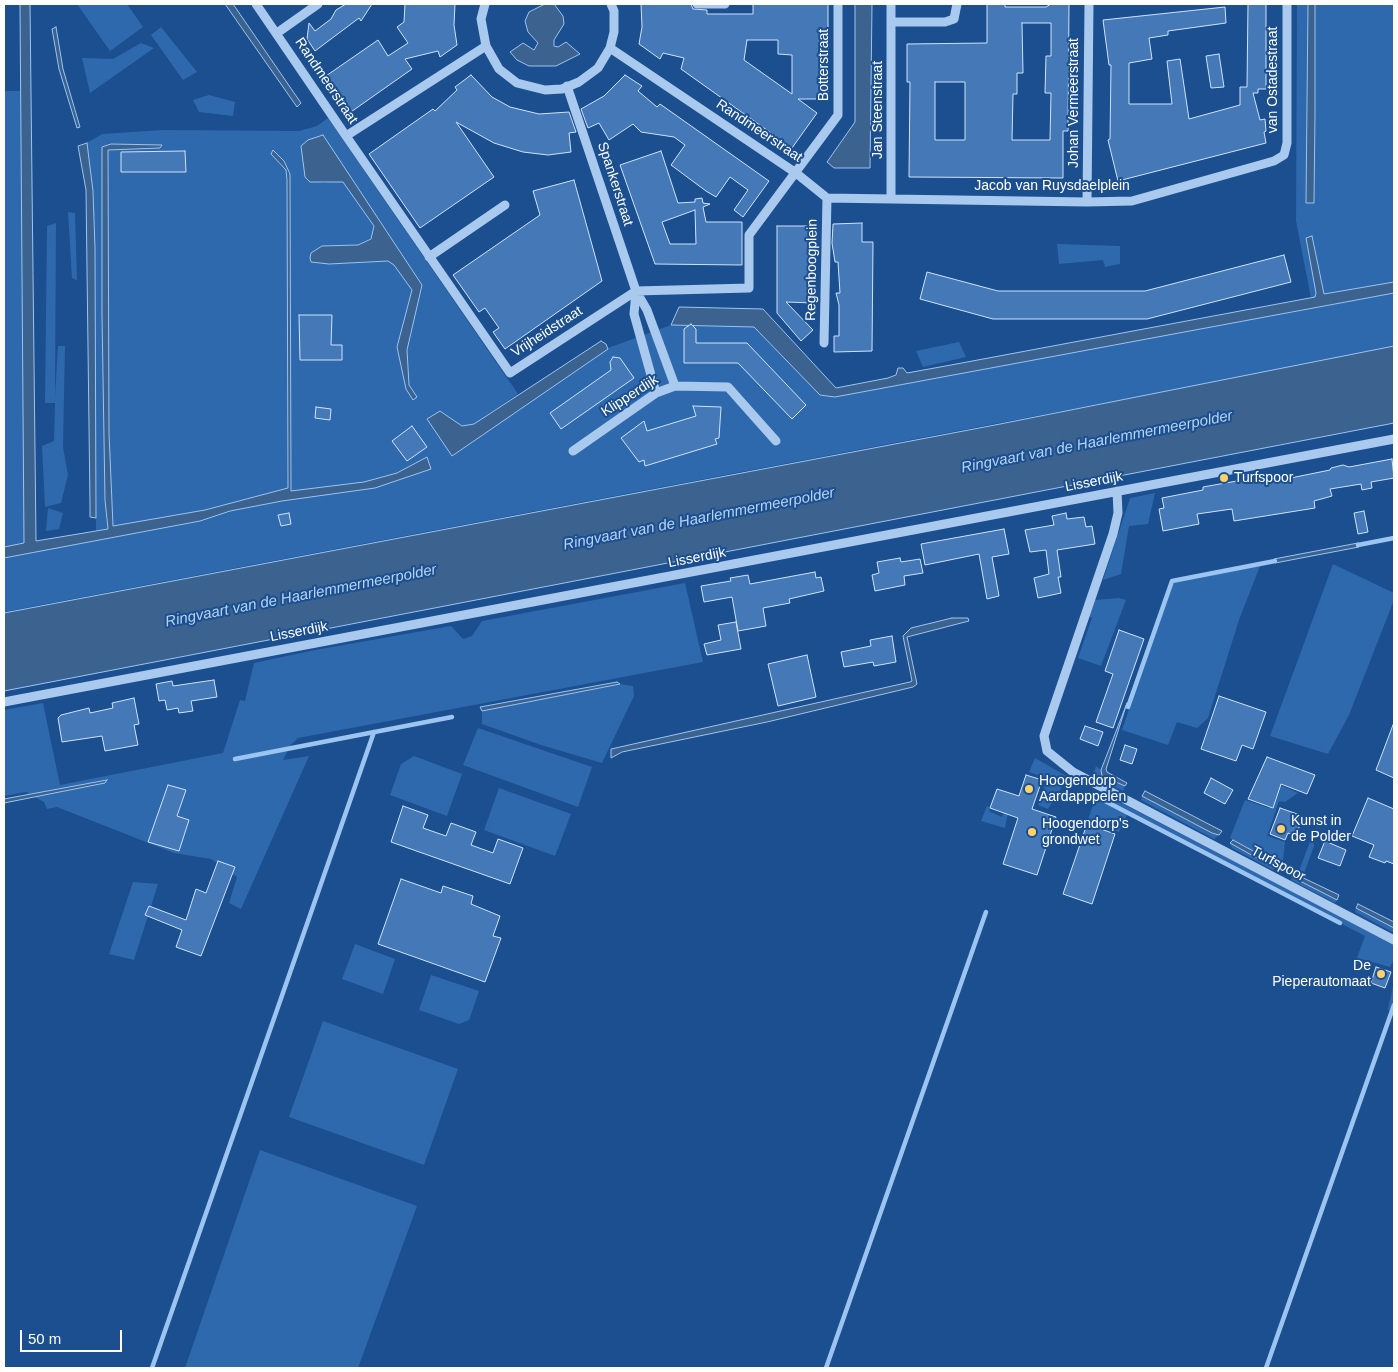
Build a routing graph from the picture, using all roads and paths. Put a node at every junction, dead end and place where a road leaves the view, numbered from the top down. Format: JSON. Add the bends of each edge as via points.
{"nodes":[{"id":1,"x":256,"y":4,"type":"edge"},
{"id":2,"x":318,"y":4,"type":"edge"},
{"id":3,"x":485,"y":4,"type":"edge"},
{"id":4,"x":611,"y":4,"type":"edge"},
{"id":5,"x":697,"y":4,"type":"edge"},
{"id":6,"x":725,"y":4,"type":"edge"},
{"id":7,"x":838,"y":4,"type":"edge"},
{"id":8,"x":891,"y":4,"type":"edge"},
{"id":9,"x":957,"y":4,"type":"edge"},
{"id":10,"x":1089,"y":4,"type":"edge"},
{"id":11,"x":1287,"y":4,"type":"edge"},
{"id":12,"x":891,"y":22,"type":"junction"},
{"id":13,"x":277,"y":33,"type":"junction"},
{"id":14,"x":486,"y":46,"type":"junction"},
{"id":15,"x":610,"y":48,"type":"junction"},
{"id":16,"x":567,"y":86,"type":"junction"},
{"id":17,"x":346,"y":136,"type":"junction"},
{"id":18,"x":1284,"y":155,"type":"joint"},
{"id":19,"x":796,"y":173,"type":"junction"},
{"id":20,"x":827,"y":198,"type":"junction"},
{"id":21,"x":891,"y":198,"type":"junction"},
{"id":22,"x":1088,"y":202,"type":"junction"},
{"id":23,"x":505,"y":205,"type":"dead end"},
{"id":24,"x":429,"y":257,"type":"junction"},
{"id":25,"x":636,"y":291,"type":"junction"},
{"id":26,"x":824,"y":343,"type":"dead end"},
{"id":27,"x":675,"y":386,"type":"junction"},
{"id":28,"x":656,"y":393,"type":"junction"},
{"id":29,"x":1394,"y":439,"type":"edge"},
{"id":30,"x":776,"y":441,"type":"dead end"},
{"id":31,"x":573,"y":452,"type":"dead end"},
{"id":32,"x":1116,"y":491,"type":"junction"},
{"id":33,"x":4,"y":702,"type":"edge"},
{"id":34,"x":1394,"y":940,"type":"edge"}],
"edges":[{"from":1,"to":13,"type":"street","name":"Randmeerstraat"},
{"from":2,"to":13,"type":"street"},
{"from":3,"to":14,"type":"street","via":[[480,19]]},
{"from":4,"to":15,"type":"street","via":[[614,34]]},
{"from":5,"to":6,"type":"street"},
{"from":7,"to":19,"type":"street","name":"Botterstraat","via":[[838,115]]},
{"from":8,"to":12,"type":"street","name":"Jan Steenstraat"},
{"from":9,"to":12,"type":"street","via":[[954,19],[945,22]]},
{"from":10,"to":22,"type":"street","name":"Johan Vermeerstraat"},
{"from":11,"to":18,"type":"street","name":"van Ostadestraat"},
{"from":12,"to":21,"type":"street","name":"Jan Steenstraat"},
{"from":13,"to":17,"type":"street","name":"Randmeerstraat"},
{"from":14,"to":16,"type":"street","via":[[498,68],[517,83],[545,90]]},
{"from":14,"to":17,"type":"street","name":"Randmeerstraat"},
{"from":15,"to":16,"type":"street","via":[[598,68],[579,82]]},
{"from":15,"to":19,"type":"street","name":"Randmeerstraat"},
{"from":16,"to":25,"type":"street","name":"Spankerstraat"},
{"from":17,"to":24,"type":"street","name":"Vrijheidstraat"},
{"from":18,"to":22,"type":"street","name":"Jacob van Ruysdaelplein","via":[[1274,161],[1132,201]]},
{"from":19,"to":20,"type":"street","name":"Randmeerstraat"},
{"from":19,"to":25,"type":"street","via":[[750,235],[750,288]]},
{"from":20,"to":21,"type":"street"},
{"from":20,"to":26,"type":"street","name":"Regenboogplein"},
{"from":21,"to":22,"type":"street","name":"Jacob van Ruysdaelplein"},
{"from":23,"to":24,"type":"street"},
{"from":24,"to":25,"type":"street","name":"Vrijheidstraat","via":[[510,373]]},
{"from":25,"to":27,"type":"street","name":"Spankerstraat","via":[[647,310]]},
{"from":25,"to":28,"type":"street","name":"Spankerstraat","via":[[634,314]]},
{"from":27,"to":28,"type":"street","name":"Klipperdijk"},
{"from":27,"to":30,"type":"street","name":"Klipperdijk","via":[[728,387]]},
{"from":28,"to":31,"type":"street","name":"Klipperdijk"},
{"from":29,"to":32,"type":"street","name":"Lisserdijk"},
{"from":32,"to":33,"type":"street","name":"Lisserdijk"},
{"from":32,"to":34,"type":"street","name":"Turfspoor","via":[[1118,513],[1113,534],[1047,726],[1044,736],[1047,751],[1073,772]]}]}
